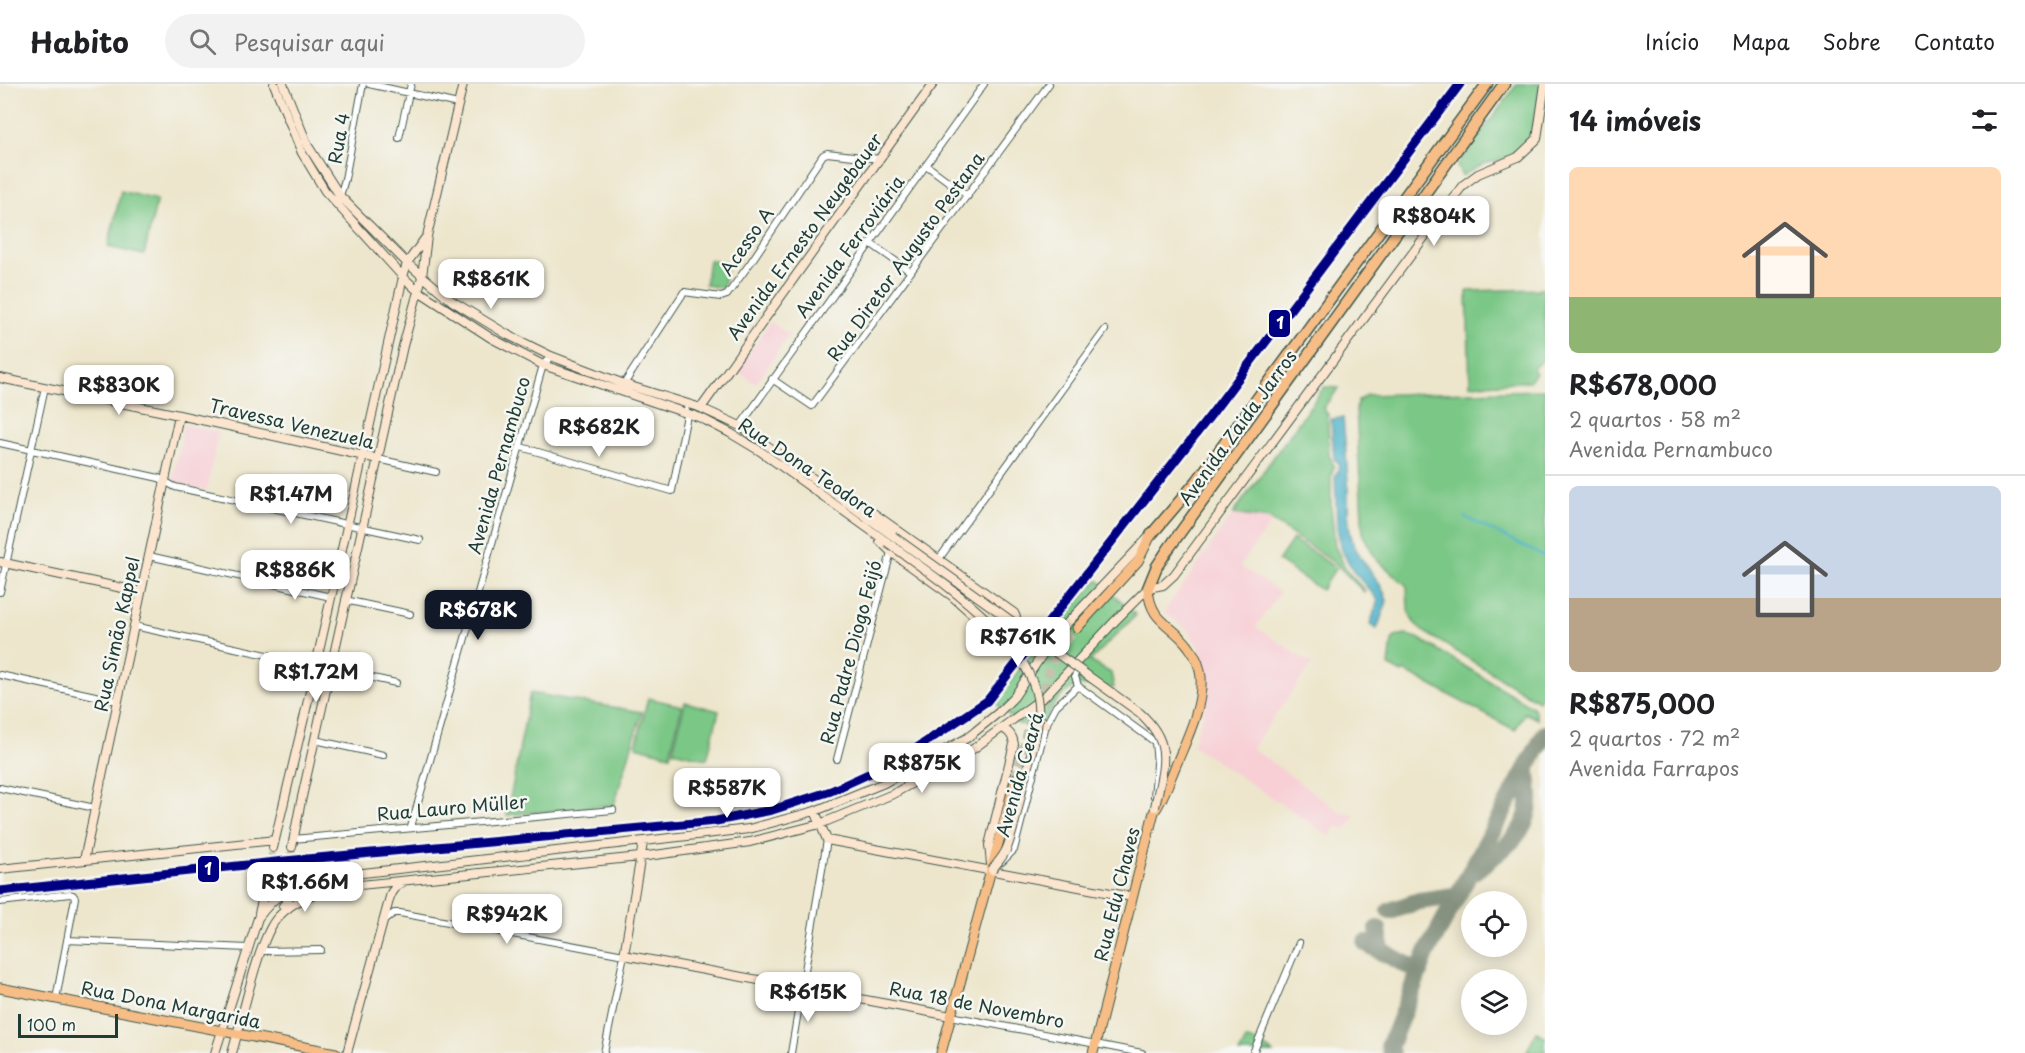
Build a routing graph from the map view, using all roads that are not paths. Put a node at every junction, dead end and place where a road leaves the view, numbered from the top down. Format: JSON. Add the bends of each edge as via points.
{"nodes":[{"id":1,"x":274,"y":84,"type":"edge"},
{"id":2,"x":283,"y":84,"type":"edge"},
{"id":3,"x":363,"y":84,"type":"edge"},
{"id":4,"x":369,"y":84,"type":"edge"},
{"id":5,"x":411,"y":84,"type":"edge"},
{"id":6,"x":463,"y":84,"type":"edge"},
{"id":7,"x":933,"y":84,"type":"edge"},
{"id":8,"x":984,"y":84,"type":"edge"},
{"id":9,"x":1049,"y":84,"type":"edge"},
{"id":10,"x":1487,"y":84,"type":"edge"},
{"id":11,"x":1504,"y":84,"type":"edge"},
{"id":12,"x":1545,"y":84,"type":"edge"},
{"id":13,"x":409,"y":93,"type":"junction"},
{"id":14,"x":458,"y":104,"type":"junction"},
{"id":15,"x":399,"y":138,"type":"dead end"},
{"id":16,"x":1541,"y":141,"type":"edge"},
{"id":17,"x":880,"y":159,"type":"junction"},
{"id":18,"x":926,"y":165,"type":"junction"},
{"id":19,"x":340,"y":196,"type":"junction"},
{"id":20,"x":968,"y":196,"type":"junction"},
{"id":21,"x":427,"y":236,"type":"junction"},
{"id":22,"x":870,"y":243,"type":"junction"},
{"id":23,"x":406,"y":263,"type":"junction"},
{"id":24,"x":911,"y":272,"type":"junction"},
{"id":25,"x":403,"y":277,"type":"junction"},
{"id":26,"x":422,"y":277,"type":"junction"},
{"id":27,"x":417,"y":290,"type":"junction"},
{"id":28,"x":434,"y":301,"type":"junction"},
{"id":29,"x":412,"y":311,"type":"junction"},
{"id":30,"x":473,"y":315,"type":"junction"},
{"id":31,"x":467,"y":323,"type":"junction"},
{"id":32,"x":1105,"y":330,"type":"dead end"},
{"id":33,"x":388,"y":343,"type":"junction"},
{"id":34,"x":403,"y":346,"type":"junction"},
{"id":35,"x":551,"y":356,"type":"junction"},
{"id":36,"x":543,"y":364,"type":"junction"},
{"id":37,"x":0,"y":378,"type":"edge"},
{"id":38,"x":772,"y":380,"type":"junction"},
{"id":39,"x":624,"y":384,"type":"junction"},
{"id":40,"x":379,"y":386,"type":"junction"},
{"id":41,"x":45,"y":387,"type":"junction"},
{"id":42,"x":394,"y":388,"type":"junction"},
{"id":43,"x":679,"y":400,"type":"junction"},
{"id":44,"x":701,"y":408,"type":"junction"},
{"id":45,"x":179,"y":415,"type":"junction"},
{"id":46,"x":687,"y":415,"type":"junction"},
{"id":47,"x":701,"y":418,"type":"junction"},
{"id":48,"x":740,"y":426,"type":"junction"},
{"id":49,"x":0,"y":443,"type":"edge"},
{"id":50,"x":521,"y":447,"type":"junction"},
{"id":51,"x":32,"y":450,"type":"junction"},
{"id":52,"x":363,"y":456,"type":"junction"},
{"id":53,"x":378,"y":459,"type":"junction"},
{"id":54,"x":436,"y":472,"type":"dead end"},
{"id":55,"x":165,"y":482,"type":"junction"},
{"id":56,"x":847,"y":502,"type":"junction"},
{"id":57,"x":347,"y":524,"type":"junction"},
{"id":58,"x":863,"y":525,"type":"junction"},
{"id":59,"x":362,"y":528,"type":"junction"},
{"id":60,"x":1151,"y":535,"type":"junction"},
{"id":61,"x":890,"y":539,"type":"junction"},
{"id":62,"x":420,"y":540,"type":"dead end"},
{"id":63,"x":891,"y":552,"type":"junction"},
{"id":64,"x":341,"y":555,"type":"junction"},
{"id":65,"x":149,"y":556,"type":"junction"},
{"id":66,"x":355,"y":558,"type":"junction"},
{"id":67,"x":939,"y":559,"type":"junction"},
{"id":68,"x":3,"y":562,"type":"edge"},
{"id":69,"x":1148,"y":588,"type":"junction"},
{"id":70,"x":0,"y":592,"type":"edge"},
{"id":71,"x":141,"y":592,"type":"junction"},
{"id":72,"x":331,"y":597,"type":"junction"},
{"id":73,"x":345,"y":600,"type":"junction"},
{"id":74,"x":410,"y":614,"type":"dead end"},
{"id":75,"x":134,"y":626,"type":"junction"},
{"id":76,"x":1077,"y":628,"type":"tunnel mouth"},
{"id":77,"x":1081,"y":657,"type":"junction"},
{"id":78,"x":316,"y":666,"type":"junction"},
{"id":79,"x":330,"y":669,"type":"junction"},
{"id":80,"x":0,"y":675,"type":"edge"},
{"id":81,"x":396,"y":683,"type":"dead end"},
{"id":82,"x":1078,"y":686,"type":"junction"},
{"id":83,"x":310,"y":690,"type":"junction"},
{"id":84,"x":325,"y":694,"type":"junction"},
{"id":85,"x":118,"y":701,"type":"junction"},
{"id":86,"x":1025,"y":711,"type":"junction"},
{"id":87,"x":304,"y":718,"type":"junction"},
{"id":88,"x":319,"y":722,"type":"junction"},
{"id":89,"x":1046,"y":724,"type":"junction"},
{"id":90,"x":1003,"y":728,"type":"junction"},
{"id":91,"x":315,"y":740,"type":"junction"},
{"id":92,"x":383,"y":755,"type":"dead end"},
{"id":93,"x":837,"y":759,"type":"dead end"},
{"id":94,"x":1016,"y":778,"type":"tunnel mouth"},
{"id":95,"x":0,"y":788,"type":"edge"},
{"id":96,"x":284,"y":801,"type":"junction"},
{"id":97,"x":300,"y":806,"type":"junction"},
{"id":98,"x":95,"y":808,"type":"junction"},
{"id":99,"x":613,"y":810,"type":"dead end"},
{"id":100,"x":1155,"y":810,"type":"junction"},
{"id":101,"x":815,"y":811,"type":"junction"},
{"id":102,"x":820,"y":824,"type":"junction"},
{"id":103,"x":411,"y":827,"type":"junction"},
{"id":104,"x":827,"y":840,"type":"junction"},
{"id":105,"x":293,"y":843,"type":"joint"},
{"id":106,"x":643,"y":843,"type":"junction"},
{"id":107,"x":640,"y":856,"type":"junction"},
{"id":108,"x":84,"y":860,"type":"junction"},
{"id":109,"x":0,"y":869,"type":"edge"},
{"id":110,"x":992,"y":871,"type":"junction"},
{"id":111,"x":269,"y":873,"type":"tunnel mouth"},
{"id":112,"x":319,"y":878,"type":"junction"},
{"id":113,"x":405,"y":881,"type":"junction"},
{"id":114,"x":291,"y":886,"type":"junction"},
{"id":115,"x":1132,"y":897,"type":"junction"},
{"id":116,"x":0,"y":902,"type":"edge"},
{"id":117,"x":277,"y":917,"type":"junction"},
{"id":118,"x":258,"y":918,"type":"junction"},
{"id":119,"x":384,"y":921,"type":"junction"},
{"id":120,"x":67,"y":940,"type":"junction"},
{"id":121,"x":1299,"y":943,"type":"dead end"},
{"id":122,"x":248,"y":948,"type":"junction"},
{"id":123,"x":321,"y":950,"type":"dead end"},
{"id":124,"x":261,"y":951,"type":"junction"},
{"id":125,"x":624,"y":955,"type":"junction"},
{"id":126,"x":0,"y":988,"type":"edge"},
{"id":127,"x":802,"y":988,"type":"junction"},
{"id":128,"x":56,"y":999,"type":"junction"},
{"id":129,"x":951,"y":1016,"type":"junction"},
{"id":130,"x":222,"y":1031,"type":"junction"},
{"id":131,"x":238,"y":1034,"type":"junction"},
{"id":132,"x":1094,"y":1048,"type":"edge"},
{"id":133,"x":215,"y":1053,"type":"edge"},
{"id":134,"x":232,"y":1053,"type":"edge"},
{"id":135,"x":336,"y":1053,"type":"edge"},
{"id":136,"x":347,"y":1053,"type":"edge"},
{"id":137,"x":604,"y":1053,"type":"edge"},
{"id":138,"x":791,"y":1053,"type":"edge"},
{"id":139,"x":941,"y":1053,"type":"edge"},
{"id":140,"x":1142,"y":1053,"type":"edge"},
{"id":141,"x":1253,"y":1053,"type":"edge"}],
"edges":[{"from":1,"to":25,"type":"main road","name":"Rua Dona Teodora","via":[[302,153],[325,191]]},
{"from":2,"to":19,"type":"main road","name":"Rua Dona Teodora","via":[[308,146]]},
{"from":3,"to":19,"type":"street","name":"Rua 4"},
{"from":4,"to":13,"type":"street"},
{"from":5,"to":13,"type":"street"},
{"from":6,"to":14,"type":"main road"},
{"from":7,"to":17,"type":"main road","name":"Avenida Ernesto Neugebauer"},
{"from":8,"to":18,"type":"street","name":"Avenida Ferroviária"},
{"from":9,"to":20,"type":"street","name":"Rua Diretor Augusto Pestana"},
{"from":10,"to":60,"type":"highway","name":"Avenida Zaida Jarros","via":[[1197,482]]},
{"from":11,"to":69,"type":"highway","name":"Avenida Zaida Jarros","via":[[1169,548]]},
{"from":12,"to":16,"type":"main road"},
{"from":13,"to":14,"type":"street"},
{"from":13,"to":15,"type":"street"},
{"from":14,"to":21,"type":"main road"},
{"from":16,"to":69,"type":"main road","via":[[1464,185],[1183,565],[1164,585]]},
{"from":17,"to":39,"type":"street","name":"Acesso A","via":[[823,155],[727,295],[684,292]]},
{"from":17,"to":44,"type":"main road","name":"Avenida Ernesto Neugebauer"},
{"from":18,"to":20,"type":"street"},
{"from":18,"to":22,"type":"street","name":"Avenida Ferroviária"},
{"from":19,"to":23,"type":"main road","name":"Rua Dona Teodora"},
{"from":20,"to":24,"type":"street","name":"Rua Diretor Augusto Pestana"},
{"from":21,"to":23,"type":"main road"},
{"from":21,"to":26,"type":"main road"},
{"from":22,"to":24,"type":"street"},
{"from":22,"to":38,"type":"street","name":"Avenida Ferroviária"},
{"from":23,"to":25,"type":"main road"},
{"from":23,"to":26,"type":"main road","name":"Rua Dona Teodora"},
{"from":24,"to":38,"type":"street","name":"Rua Diretor Augusto Pestana","via":[[812,406]]},
{"from":25,"to":27,"type":"main road","name":"Rua Dona Teodora"},
{"from":25,"to":33,"type":"main road"},
{"from":26,"to":27,"type":"main road"},
{"from":26,"to":30,"type":"main road","name":"Rua Dona Teodora"},
{"from":27,"to":28,"type":"main road","name":"Rua Dona Teodora"},
{"from":27,"to":29,"type":"main road"},
{"from":28,"to":29,"type":"main road"},
{"from":28,"to":31,"type":"main road","name":"Rua Dona Teodora"},
{"from":29,"to":34,"type":"main road"},
{"from":30,"to":31,"type":"main road"},
{"from":30,"to":35,"type":"main road","name":"Rua Dona Teodora"},
{"from":31,"to":36,"type":"main road","name":"Rua Dona Teodora"},
{"from":32,"to":67,"type":"street"},
{"from":33,"to":34,"type":"main road"},
{"from":33,"to":40,"type":"main road"},
{"from":34,"to":42,"type":"main road"},
{"from":35,"to":36,"type":"street","name":"Avenida Pernambuco"},
{"from":35,"to":39,"type":"main road","name":"Rua Dona Teodora"},
{"from":36,"to":46,"type":"main road","name":"Rua Dona Teodora"},
{"from":36,"to":50,"type":"street","name":"Avenida Pernambuco"},
{"from":37,"to":41,"type":"main road","name":"Travessa Venezuela"},
{"from":38,"to":48,"type":"street","name":"Avenida Ferroviária"},
{"from":39,"to":43,"type":"main road","name":"Rua Dona Teodora"},
{"from":40,"to":42,"type":"main road"},
{"from":40,"to":52,"type":"main road"},
{"from":41,"to":45,"type":"main road","name":"Travessa Venezuela"},
{"from":41,"to":51,"type":"street"},
{"from":42,"to":53,"type":"main road"},
{"from":43,"to":44,"type":"main road","name":"Rua Dona Teodora"},
{"from":43,"to":46,"type":"street"},
{"from":44,"to":47,"type":"main road"},
{"from":44,"to":48,"type":"main road","name":"Rua Dona Teodora"},
{"from":45,"to":52,"type":"main road","name":"Travessa Venezuela"},
{"from":45,"to":55,"type":"main road","name":"Rua Simão Kappel"},
{"from":46,"to":47,"type":"main road","name":"Rua Dona Teodora"},
{"from":46,"to":50,"type":"street","via":[[672,491]]},
{"from":47,"to":58,"type":"main road","name":"Rua Dona Teodora","via":[[760,452]]},
{"from":48,"to":56,"type":"main road","name":"Rua Dona Teodora"},
{"from":49,"to":51,"type":"street"},
{"from":50,"to":103,"type":"street","name":"Avenida Pernambuco"},
{"from":51,"to":55,"type":"street"},
{"from":51,"to":68,"type":"street"},
{"from":52,"to":53,"type":"main road","name":"Travessa Venezuela"},
{"from":52,"to":57,"type":"main road"},
{"from":53,"to":54,"type":"street","name":"Travessa Venezuela"},
{"from":53,"to":59,"type":"main road"},
{"from":55,"to":57,"type":"street","via":[[175,488]]},
{"from":55,"to":65,"type":"main road","name":"Rua Simão Kappel"},
{"from":56,"to":61,"type":"main road","name":"Rua Dona Teodora"},
{"from":56,"to":67,"type":"main road","via":[[872,512]]},
{"from":57,"to":59,"type":"street"},
{"from":57,"to":64,"type":"main road"},
{"from":58,"to":61,"type":"main road","name":"Rua Dona Teodora"},
{"from":58,"to":63,"type":"main road"},
{"from":59,"to":62,"type":"street"},
{"from":59,"to":66,"type":"main road"},
{"from":60,"to":76,"type":"main road","via":[[1138,561]]},
{"from":60,"to":101,"type":"main road","via":[[1054,637],[1014,698],[998,713],[967,738],[928,760]]},
{"from":61,"to":100,"type":"main road","bridge":true,"via":[[1152,724],[1160,737],[1164,765]]},
{"from":61,"to":110,"type":"main road","bridge":true,"via":[[991,624],[1029,672],[1036,690],[1037,730],[1007,849]]},
{"from":63,"to":67,"type":"main road","via":[[952,596],[999,638],[1009,636],[1017,616]]},
{"from":63,"to":93,"type":"street","name":"Rua Padre Diogo Feijó"},
{"from":64,"to":66,"type":"main road"},
{"from":64,"to":72,"type":"main road"},
{"from":65,"to":71,"type":"main road","name":"Rua Simão Kappel"},
{"from":65,"to":72,"type":"street"},
{"from":66,"to":73,"type":"main road"},
{"from":68,"to":70,"type":"street"},
{"from":68,"to":71,"type":"main road"},
{"from":69,"to":77,"type":"main road"},
{"from":69,"to":100,"type":"main road","via":[[1155,614],[1190,648],[1202,678],[1195,716]]},
{"from":71,"to":75,"type":"main road","name":"Rua Simão Kappel"},
{"from":72,"to":78,"type":"main road"},
{"from":73,"to":74,"type":"street"},
{"from":73,"to":79,"type":"main road"},
{"from":75,"to":78,"type":"street"},
{"from":75,"to":85,"type":"main road","name":"Rua Simão Kappel"},
{"from":77,"to":82,"type":"street","via":[[1075,676]]},
{"from":77,"to":86,"type":"main road","via":[[1045,696]]},
{"from":78,"to":79,"type":"street"},
{"from":78,"to":83,"type":"main road"},
{"from":79,"to":81,"type":"street"},
{"from":79,"to":84,"type":"main road"},
{"from":80,"to":85,"type":"street"},
{"from":82,"to":89,"type":"street","name":"Avenida Ceará","via":[[1056,706]]},
{"from":82,"to":100,"type":"street","name":"Rua Edu Chaves","via":[[1155,742]]},
{"from":83,"to":84,"type":"main road","via":[[316,695]]},
{"from":83,"to":87,"type":"main road"},
{"from":84,"to":88,"type":"main road"},
{"from":85,"to":98,"type":"main road","name":"Rua Simão Kappel"},
{"from":86,"to":89,"type":"main road"},
{"from":86,"to":90,"type":"main road"},
{"from":87,"to":88,"type":"main road","via":[[313,715]]},
{"from":87,"to":96,"type":"main road"},
{"from":88,"to":91,"type":"main road"},
{"from":89,"to":110,"type":"street","name":"Avenida Ceará","via":[[1014,850]]},
{"from":90,"to":102,"type":"main road","via":[[936,772]]},
{"from":90,"to":110,"type":"main road","name":"Avenida Ceará","via":[[1011,733],[1014,744],[989,845]]},
{"from":91,"to":92,"type":"street"},
{"from":91,"to":97,"type":"main road"},
{"from":94,"to":110,"type":"main road","name":"Avenida Ceará"},
{"from":95,"to":98,"type":"street"},
{"from":96,"to":97,"type":"main road"},
{"from":96,"to":108,"type":"main road","via":[[274,844]]},
{"from":97,"to":105,"type":"main road"},
{"from":98,"to":108,"type":"main road","name":"Rua Simão Kappel"},
{"from":99,"to":103,"type":"street","name":"Rua Lauro Müller"},
{"from":100,"to":115,"type":"main road","name":"Rua Edu Chaves"},
{"from":101,"to":102,"type":"main road"},
{"from":101,"to":106,"type":"main road","via":[[749,829]]},
{"from":102,"to":104,"type":"main road"},
{"from":102,"to":107,"type":"main road","via":[[750,842]]},
{"from":103,"to":105,"type":"street","name":"Rua Lauro Müller"},
{"from":104,"to":110,"type":"main road"},
{"from":104,"to":127,"type":"street"},
{"from":106,"to":107,"type":"main road"},
{"from":106,"to":112,"type":"main road"},
{"from":107,"to":113,"type":"main road"},
{"from":107,"to":125,"type":"main road"},
{"from":108,"to":109,"type":"main road"},
{"from":110,"to":115,"type":"main road"},
{"from":110,"to":129,"type":"main road","name":"Avenida Ceará"},
{"from":111,"to":118,"type":"main road"},
{"from":112,"to":114,"type":"main road"},
{"from":112,"to":114,"type":"main road","via":[[291,870]]},
{"from":113,"to":117,"type":"main road","via":[[323,891],[302,899]]},
{"from":113,"to":119,"type":"main road","via":[[391,893]]},
{"from":114,"to":117,"type":"main road","via":[[290,899]]},
{"from":114,"to":118,"type":"main road"},
{"from":115,"to":132,"type":"main road","name":"Rua Edu Chaves"},
{"from":116,"to":120,"type":"street","via":[[70,894],[75,898]]},
{"from":117,"to":124,"type":"main road"},
{"from":118,"to":122,"type":"main road"},
{"from":119,"to":125,"type":"street","name":"Rua 18 de Novembro","via":[[400,913]]},
{"from":119,"to":136,"type":"main road"},
{"from":120,"to":122,"type":"street"},
{"from":120,"to":128,"type":"street"},
{"from":121,"to":141,"type":"street"},
{"from":122,"to":130,"type":"main road"},
{"from":123,"to":124,"type":"street"},
{"from":124,"to":131,"type":"main road"},
{"from":125,"to":127,"type":"main road","name":"Rua 18 de Novembro"},
{"from":125,"to":137,"type":"street"},
{"from":126,"to":128,"type":"main road","name":"Rua Dona Margarida"},
{"from":127,"to":129,"type":"main road","name":"Rua 18 de Novembro"},
{"from":127,"to":138,"type":"street"},
{"from":128,"to":130,"type":"main road","name":"Rua Dona Margarida"},
{"from":129,"to":132,"type":"street","name":"Rua 18 de Novembro"},
{"from":129,"to":139,"type":"main road","name":"Avenida Ceará"},
{"from":130,"to":131,"type":"main road","name":"Rua Dona Margarida"},
{"from":130,"to":133,"type":"main road"},
{"from":131,"to":134,"type":"main road"},
{"from":131,"to":135,"type":"main road","name":"Rua Dona Margarida"},
{"from":132,"to":140,"type":"street","name":"Rua 18 de Novembro"}]}
